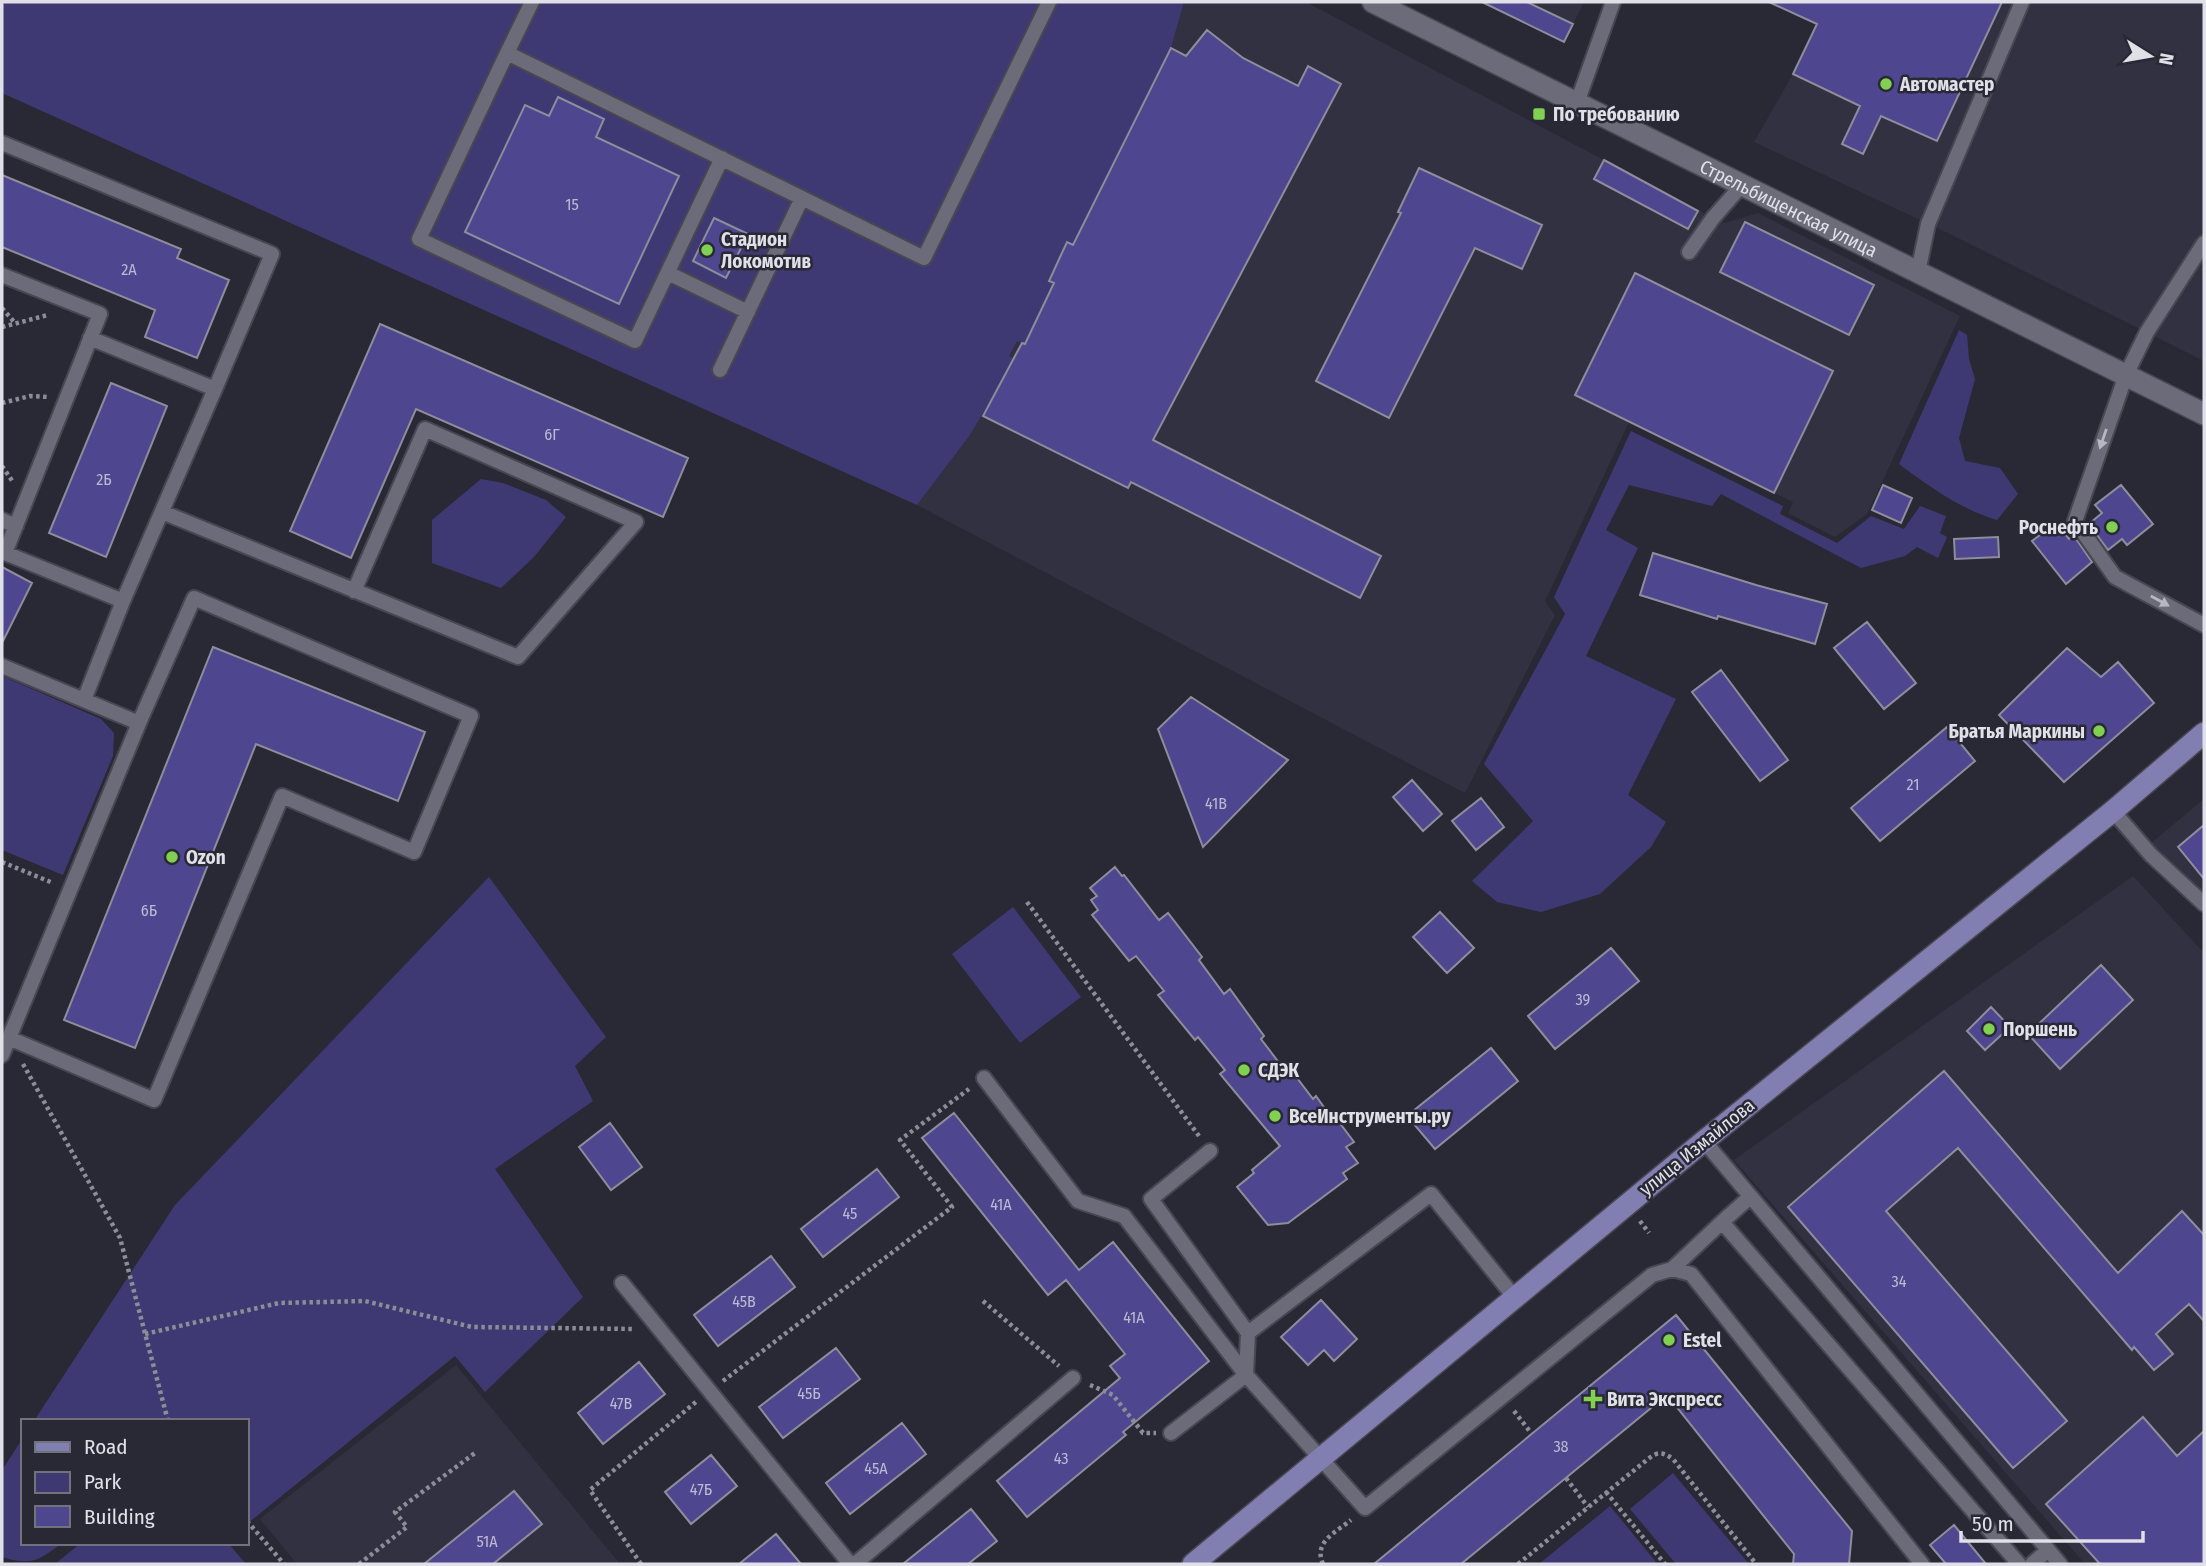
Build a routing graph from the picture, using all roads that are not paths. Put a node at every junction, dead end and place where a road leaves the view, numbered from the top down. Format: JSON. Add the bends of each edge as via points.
{"nodes":[{"id":1,"x":532,"y":2,"type":"edge"},
{"id":2,"x":1049,"y":2,"type":"edge"},
{"id":3,"x":1373,"y":2,"type":"edge"},
{"id":4,"x":1613,"y":2,"type":"edge"},
{"id":5,"x":2022,"y":2,"type":"edge"},
{"id":6,"x":507,"y":53,"type":"junction"},
{"id":7,"x":1577,"y":103,"type":"junction"},
{"id":8,"x":2,"y":143,"type":"edge"},
{"id":9,"x":722,"y":159,"type":"junction"},
{"id":10,"x":1742,"y":185,"type":"junction"},
{"id":11,"x":802,"y":198,"type":"junction"},
{"id":12,"x":2204,"y":243,"type":"edge"},
{"id":13,"x":1689,"y":252,"type":"dead end"},
{"id":14,"x":1918,"y":272,"type":"junction"},
{"id":15,"x":668,"y":273,"type":"junction"},
{"id":16,"x":2,"y":275,"type":"edge"},
{"id":17,"x":748,"y":312,"type":"junction"},
{"id":18,"x":90,"y":338,"type":"junction"},
{"id":19,"x":720,"y":370,"type":"dead end"},
{"id":20,"x":2126,"y":375,"type":"junction"},
{"id":21,"x":215,"y":389,"type":"junction"},
{"id":22,"x":2204,"y":414,"type":"edge"},
{"id":23,"x":162,"y":512,"type":"junction"},
{"id":24,"x":2,"y":520,"type":"edge"},
{"id":25,"x":16,"y":526,"type":"junction"},
{"id":26,"x":354,"y":591,"type":"junction"},
{"id":27,"x":123,"y":601,"type":"junction"},
{"id":28,"x":2204,"y":625,"type":"edge"},
{"id":29,"x":2,"y":666,"type":"edge"},
{"id":30,"x":84,"y":700,"type":"junction"},
{"id":31,"x":139,"y":723,"type":"junction"},
{"id":32,"x":2204,"y":733,"type":"edge"},
{"id":33,"x":2113,"y":811,"type":"junction"},
{"id":34,"x":2204,"y":904,"type":"edge"},
{"id":35,"x":9,"y":1038,"type":"junction"},
{"id":36,"x":2,"y":1055,"type":"edge"},
{"id":37,"x":984,"y":1078,"type":"road end"},
{"id":38,"x":1704,"y":1142,"type":"junction"},
{"id":39,"x":1210,"y":1151,"type":"road end"},
{"id":40,"x":1750,"y":1198,"type":"junction"},
{"id":41,"x":1722,"y":1222,"type":"junction"},
{"id":42,"x":1672,"y":1269,"type":"junction"},
{"id":43,"x":622,"y":1283,"type":"dead end"},
{"id":44,"x":1515,"y":1298,"type":"junction"},
{"id":45,"x":1248,"y":1333,"type":"junction"},
{"id":46,"x":1246,"y":1375,"type":"junction"},
{"id":47,"x":1073,"y":1378,"type":"dead end"},
{"id":48,"x":1171,"y":1433,"type":"dead end"},
{"id":49,"x":1320,"y":1459,"type":"junction"},
{"id":50,"x":2049,"y":1550,"type":"junction"},
{"id":51,"x":853,"y":1564,"type":"edge"},
{"id":52,"x":1193,"y":1564,"type":"edge"},
{"id":53,"x":1922,"y":1564,"type":"edge"},
{"id":54,"x":2019,"y":1564,"type":"edge"},
{"id":55,"x":2032,"y":1564,"type":"edge"},
{"id":56,"x":2060,"y":1564,"type":"edge"}],
"edges":[{"from":1,"to":6,"type":"lane"},
{"from":2,"to":11,"type":"lane","via":[[924,258]]},
{"from":3,"to":7,"type":"main road","name":"Стрельбищенская улица"},
{"from":4,"to":7,"type":"lane"},
{"from":5,"to":14,"type":"lane","via":[[1928,223]]},
{"from":6,"to":9,"type":"lane"},
{"from":6,"to":15,"type":"lane","via":[[419,239],[635,341]]},
{"from":7,"to":10,"type":"main road","name":"Стрельбищенская улица"},
{"from":8,"to":21,"type":"lane","via":[[272,254]]},
{"from":9,"to":11,"type":"lane"},
{"from":9,"to":15,"type":"lane"},
{"from":10,"to":13,"type":"lane"},
{"from":10,"to":14,"type":"main road","name":"Стрельбищенская улица"},
{"from":11,"to":17,"type":"lane"},
{"from":12,"to":20,"type":"lane","via":[[2147,332]]},
{"from":14,"to":20,"type":"main road","name":"Стрельбищенская улица"},
{"from":15,"to":17,"type":"lane"},
{"from":16,"to":18,"type":"lane","via":[[100,314]]},
{"from":17,"to":19,"type":"lane"},
{"from":18,"to":21,"type":"lane"},
{"from":18,"to":25,"type":"lane"},
{"from":20,"to":22,"type":"main road","name":"Стрельбищенская улица"},
{"from":20,"to":28,"type":"lane","one_way":true,"via":[[2075,521],[2115,577]]},
{"from":21,"to":23,"type":"lane"},
{"from":23,"to":26,"type":"lane"},
{"from":23,"to":27,"type":"lane"},
{"from":24,"to":25,"type":"lane"},
{"from":25,"to":27,"type":"lane","via":[[5,553]]},
{"from":26,"to":26,"type":"lane","via":[[518,657],[636,522],[425,429]]},
{"from":27,"to":30,"type":"lane"},
{"from":29,"to":30,"type":"lane"},
{"from":30,"to":31,"type":"lane"},
{"from":31,"to":35,"type":"lane"},
{"from":31,"to":35,"type":"lane","via":[[194,598],[471,716],[414,852],[282,796],[154,1100]]},
{"from":32,"to":33,"type":"main road","name":"улица Измайлова"},
{"from":33,"to":34,"type":"lane","via":[[2151,855]]},
{"from":33,"to":38,"type":"main road","name":"улица Измайлова"},
{"from":35,"to":36,"type":"lane"},
{"from":37,"to":46,"type":"lane","via":[[1078,1201],[1124,1216]]},
{"from":38,"to":40,"type":"lane"},
{"from":38,"to":44,"type":"main road","name":"улица Измайлова"},
{"from":39,"to":45,"type":"lane","via":[[1151,1199]]},
{"from":40,"to":41,"type":"lane"},
{"from":40,"to":50,"type":"lane"},
{"from":41,"to":42,"type":"lane"},
{"from":41,"to":54,"type":"lane"},
{"from":42,"to":49,"type":"lane","via":[[1652,1275],[1365,1508]]},
{"from":42,"to":53,"type":"lane","via":[[1691,1274]]},
{"from":43,"to":51,"type":"lane"},
{"from":44,"to":45,"type":"lane","via":[[1431,1194]]},
{"from":44,"to":49,"type":"main road","name":"улица Измайлова"},
{"from":45,"to":46,"type":"lane"},
{"from":46,"to":48,"type":"lane"},
{"from":46,"to":49,"type":"lane"},
{"from":47,"to":51,"type":"lane"},
{"from":49,"to":52,"type":"main road","name":"улица Измайлова"},
{"from":50,"to":55,"type":"lane"},
{"from":50,"to":56,"type":"lane"}]}
